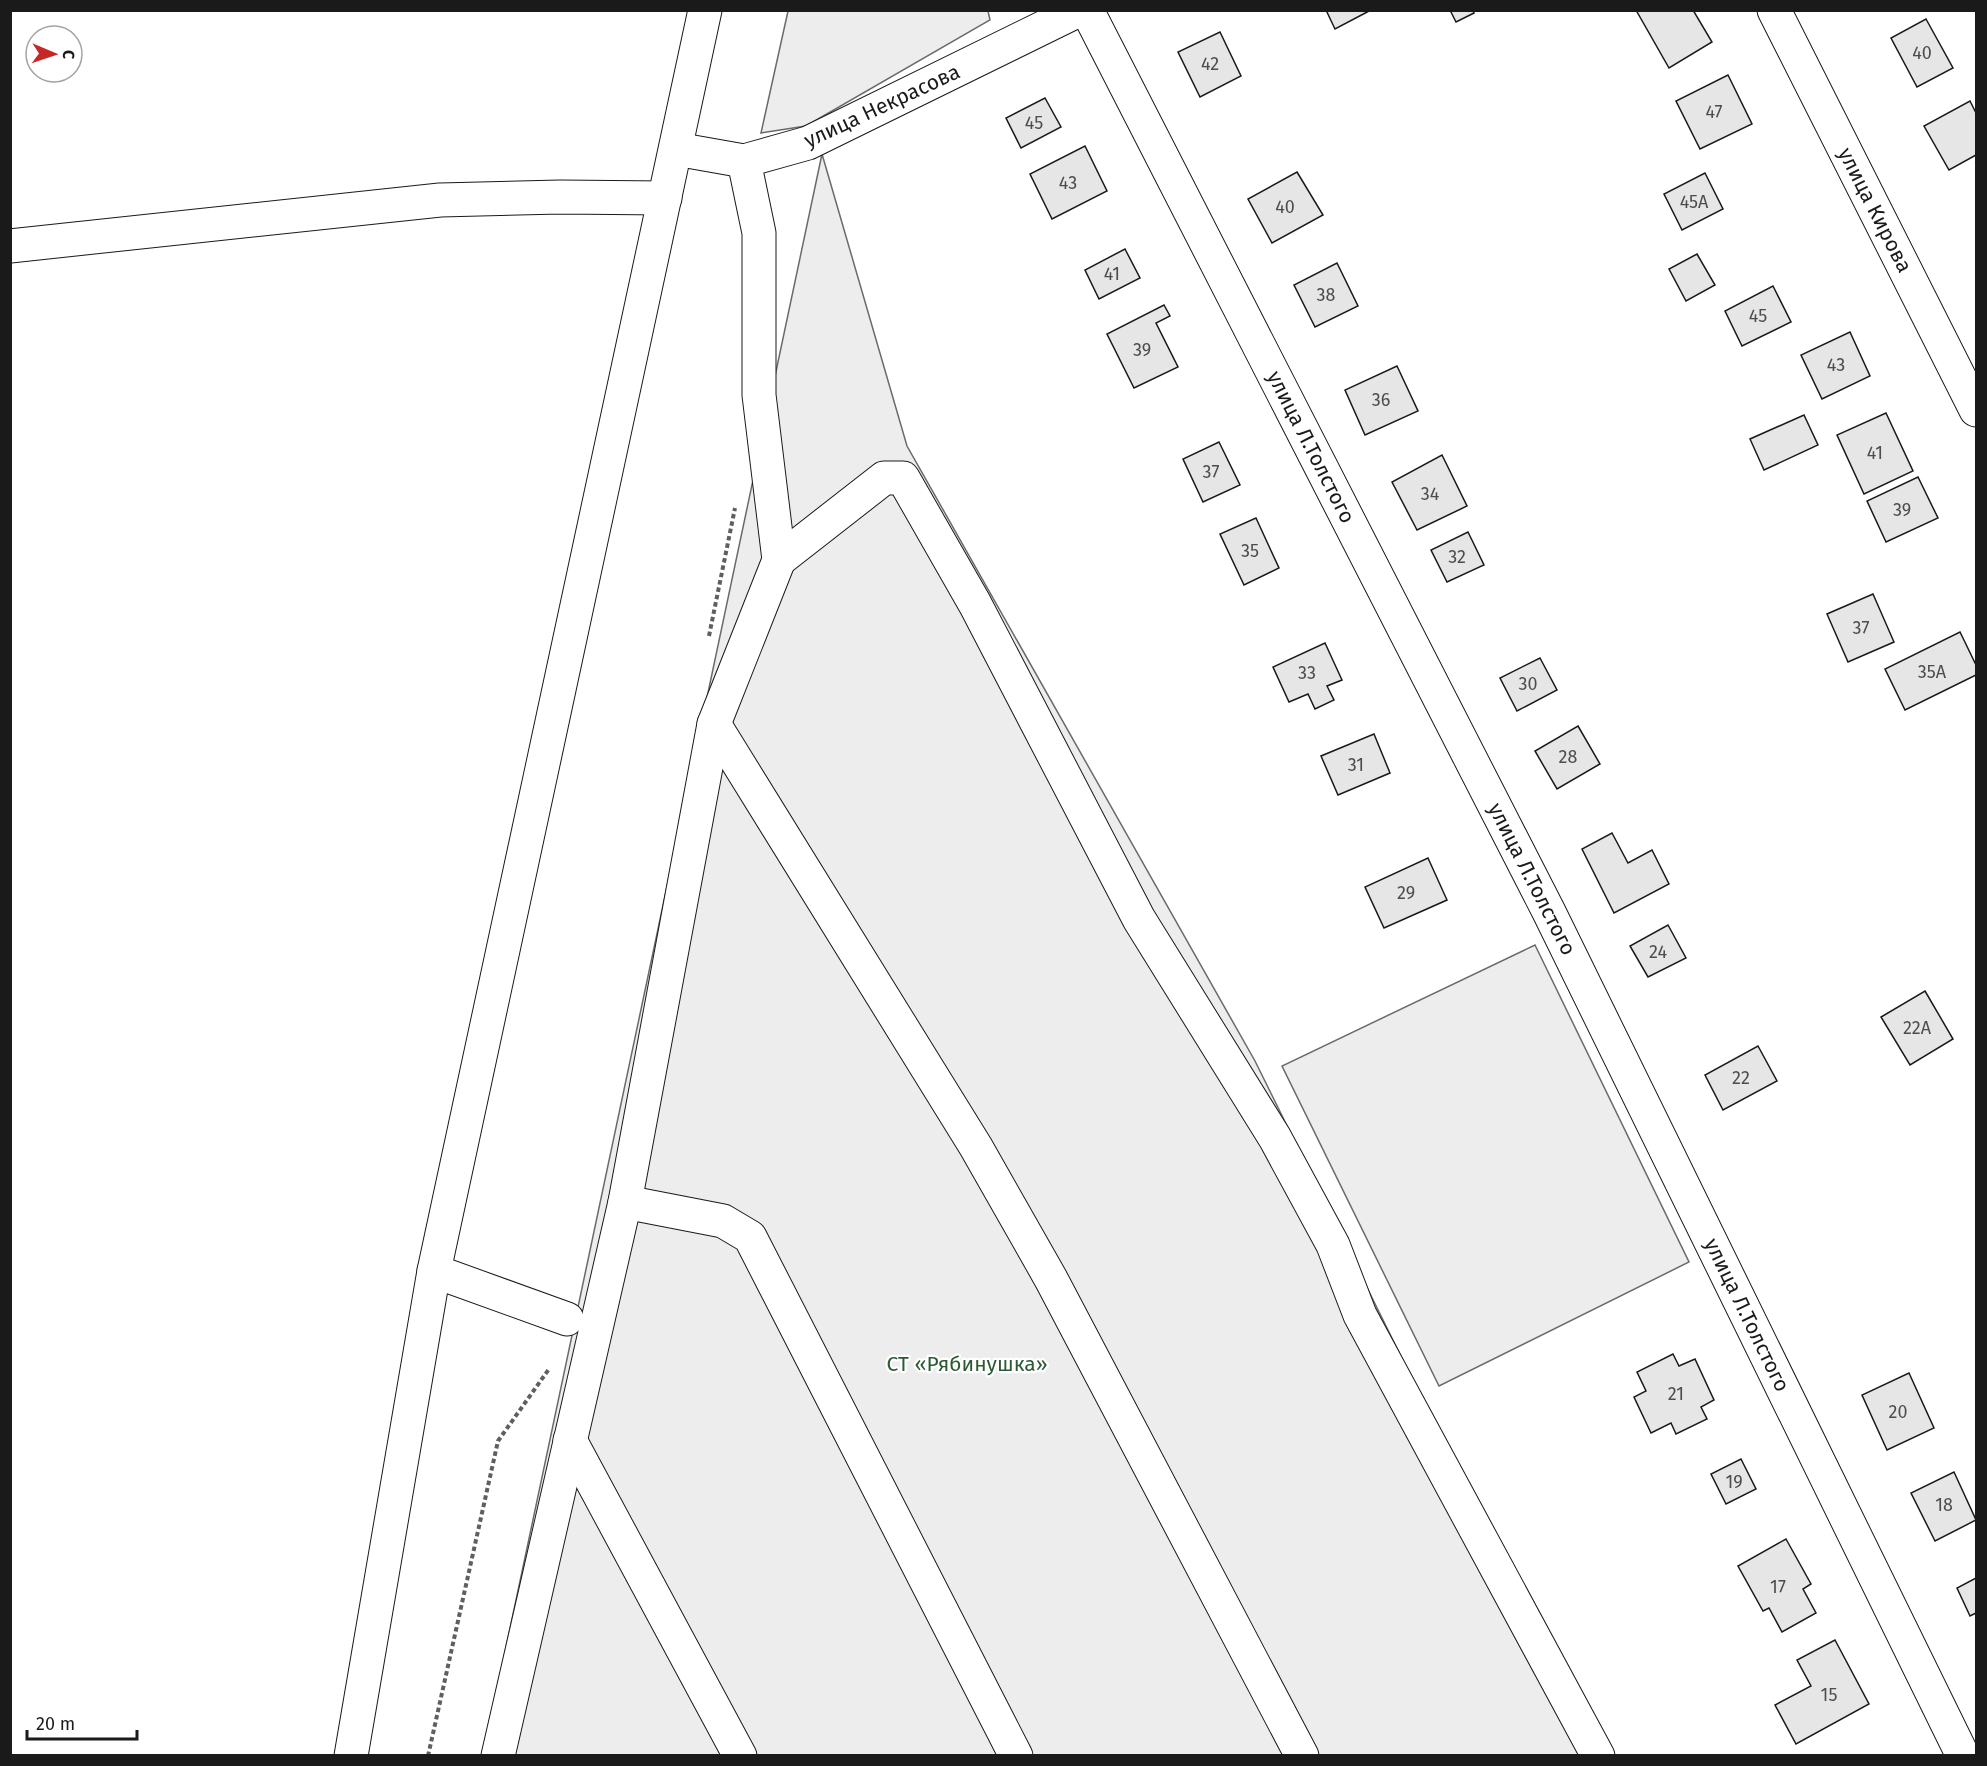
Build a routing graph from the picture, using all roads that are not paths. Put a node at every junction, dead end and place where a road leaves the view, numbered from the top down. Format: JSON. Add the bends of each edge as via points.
{"nodes":[{"id":1,"x":705,"y":10,"type":"edge"},
{"id":2,"x":1079,"y":10,"type":"edge"},
{"id":3,"x":1087,"y":10,"type":"edge"},
{"id":4,"x":1773,"y":10,"type":"edge"},
{"id":5,"x":676,"y":149,"type":"junction"},
{"id":6,"x":744,"y":161,"type":"junction"},
{"id":7,"x":665,"y":198,"type":"junction"},
{"id":8,"x":10,"y":246,"type":"edge"},
{"id":9,"x":1977,"y":410,"type":"edge"},
{"id":10,"x":779,"y":560,"type":"junction"},
{"id":11,"x":714,"y":724,"type":"junction"},
{"id":12,"x":626,"y":1202,"type":"junction"},
{"id":13,"x":434,"y":1271,"type":"junction"},
{"id":14,"x":567,"y":1319,"type":"road end"},
{"id":15,"x":570,"y":1440,"type":"junction"},
{"id":16,"x":1586,"y":1752,"type":"edge"},
{"id":17,"x":351,"y":1755,"type":"edge"},
{"id":18,"x":498,"y":1755,"type":"edge"},
{"id":19,"x":740,"y":1755,"type":"edge"},
{"id":20,"x":1016,"y":1755,"type":"edge"},
{"id":21,"x":1302,"y":1755,"type":"edge"},
{"id":22,"x":1963,"y":1755,"type":"edge"}],
"edges":[{"from":1,"to":5,"type":"street"},
{"from":2,"to":6,"type":"street","name":"улица Некрасова","via":[[808,143]]},
{"from":3,"to":22,"type":"street","name":"улица Л.Толстого","via":[[1550,912]]},
{"from":4,"to":9,"type":"street","name":"улица Кирова"},
{"from":5,"to":6,"type":"street","name":"улица Некрасова"},
{"from":5,"to":7,"type":"street"},
{"from":6,"to":10,"type":"street","via":[[759,233],[759,395]]},
{"from":7,"to":8,"type":"street","via":[[440,200]]},
{"from":7,"to":13,"type":"street"},
{"from":10,"to":11,"type":"street"},
{"from":10,"to":16,"type":"street","via":[[884,478],[903,478],[975,604],[1139,919],[1275,1138],[1333,1245],[1360,1315]]},
{"from":11,"to":12,"type":"street"},
{"from":11,"to":21,"type":"street","via":[[976,1147],[1051,1279]]},
{"from":12,"to":15,"type":"street"},
{"from":12,"to":20,"type":"street","via":[[723,1221],[750,1237]]},
{"from":13,"to":14,"type":"street"},
{"from":13,"to":17,"type":"street"},
{"from":15,"to":18,"type":"street"},
{"from":15,"to":19,"type":"street"}]}
